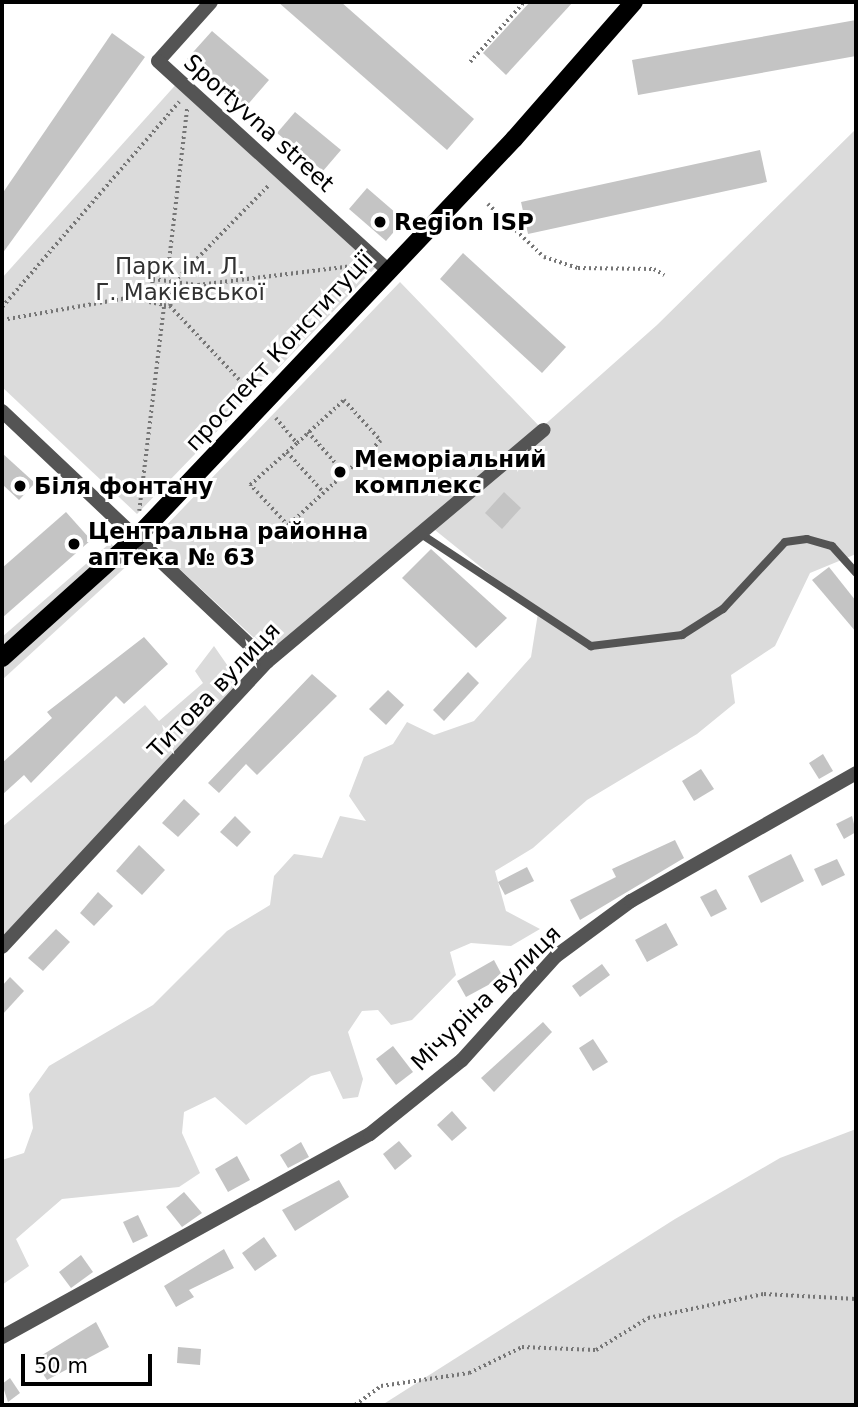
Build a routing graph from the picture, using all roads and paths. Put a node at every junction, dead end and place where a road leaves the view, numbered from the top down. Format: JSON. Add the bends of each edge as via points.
{"nodes":[{"id":1,"x":211,"y":2,"type":"edge"},
{"id":2,"x":524,"y":2,"type":"edge"},
{"id":3,"x":634,"y":2,"type":"edge"},
{"id":4,"x":470,"y":62,"type":"dead end"},
{"id":5,"x":190,"y":89,"type":"junction"},
{"id":6,"x":281,"y":173,"type":"junction"},
{"id":7,"x":488,"y":204,"type":"dead end"},
{"id":8,"x":384,"y":267,"type":"junction"},
{"id":9,"x":664,"y":275,"type":"dead end"},
{"id":10,"x":174,"y":282,"type":"junction"},
{"id":11,"x":150,"y":294,"type":"junction"},
{"id":12,"x":164,"y":305,"type":"junction"},
{"id":13,"x":170,"y":306,"type":"junction"},
{"id":14,"x":2,"y":307,"type":"edge"},
{"id":15,"x":2,"y":320,"type":"edge"},
{"id":16,"x":253,"y":395,"type":"dead end"},
{"id":17,"x":2,"y":411,"type":"edge"},
{"id":18,"x":276,"y":418,"type":"dead end"},
{"id":19,"x":543,"y":430,"type":"dead end"},
{"id":20,"x":308,"y":432,"type":"junction"},
{"id":21,"x":296,"y":443,"type":"junction"},
{"id":22,"x":287,"y":452,"type":"junction"},
{"id":23,"x":345,"y":474,"type":"junction"},
{"id":24,"x":324,"y":494,"type":"junction"},
{"id":25,"x":138,"y":516,"type":"dead end"},
{"id":26,"x":421,"y":534,"type":"junction"},
{"id":27,"x":137,"y":537,"type":"junction"},
{"id":28,"x":856,"y":573,"type":"edge"},
{"id":29,"x":2,"y":658,"type":"edge"},
{"id":30,"x":267,"y":662,"type":"junction"},
{"id":31,"x":856,"y":773,"type":"edge"},
{"id":32,"x":2,"y":947,"type":"edge"},
{"id":33,"x":856,"y":1299,"type":"edge"},
{"id":34,"x":2,"y":1337,"type":"edge"},
{"id":35,"x":355,"y":1405,"type":"edge"}],
"edges":[{"from":1,"to":5,"type":"street","name":"Sportyvna street","via":[[158,61]]},
{"from":2,"to":4,"type":"path"},
{"from":3,"to":8,"type":"main road","name":"проспект Конституції"},
{"from":5,"to":6,"type":"street","name":"Sportyvna street"},
{"from":5,"to":10,"type":"path","via":[[169,259]]},
{"from":5,"to":14,"type":"path"},
{"from":6,"to":8,"type":"street","name":"Sportyvna street"},
{"from":6,"to":10,"type":"path"},
{"from":7,"to":9,"type":"path","via":[[544,257],[578,268],[654,269]]},
{"from":8,"to":10,"type":"path","via":[[198,285]]},
{"from":8,"to":27,"type":"main road","name":"проспект Конституції"},
{"from":10,"to":11,"type":"path","via":[[153,279]]},
{"from":10,"to":13,"type":"path"},
{"from":11,"to":12,"type":"path","via":[[149,302]]},
{"from":11,"to":15,"type":"path"},
{"from":12,"to":13,"type":"path"},
{"from":12,"to":25,"type":"path"},
{"from":13,"to":16,"type":"path"},
{"from":17,"to":27,"type":"street"},
{"from":18,"to":21,"type":"path"},
{"from":19,"to":26,"type":"street","name":"Титова вулиця"},
{"from":20,"to":21,"type":"path"},
{"from":20,"to":23,"type":"path"},
{"from":20,"to":23,"type":"path","via":[[344,400],[381,441]]},
{"from":21,"to":22,"type":"path"},
{"from":22,"to":24,"type":"path"},
{"from":22,"to":24,"type":"path","via":[[250,485],[288,526]]},
{"from":23,"to":24,"type":"path"},
{"from":26,"to":28,"type":"lane","via":[[591,646],[682,635],[723,609],[785,542],[807,539],[832,546]]},
{"from":26,"to":30,"type":"street","name":"Титова вулиця"},
{"from":27,"to":29,"type":"main road","name":"проспект Конституції"},
{"from":27,"to":30,"type":"street"},
{"from":30,"to":32,"type":"street","name":"Титова вулиця"},
{"from":31,"to":34,"type":"street","name":"Мічуріна вулиця","via":[[620,909],[556,956],[462,1060],[370,1134]]},
{"from":33,"to":35,"type":"path","via":[[764,1294],[648,1318],[596,1350],[522,1346],[469,1373],[381,1386]]}]}
